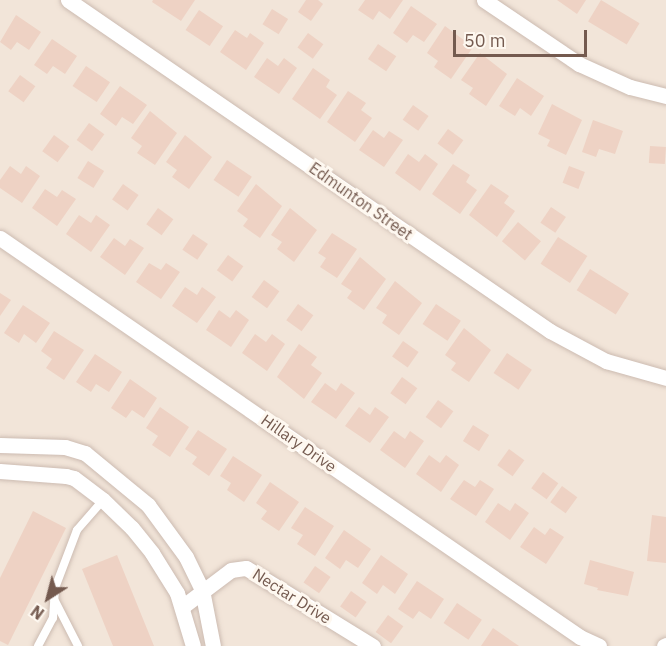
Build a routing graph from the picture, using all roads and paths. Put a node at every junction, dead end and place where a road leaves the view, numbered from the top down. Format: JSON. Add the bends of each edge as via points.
{"nodes":[{"id":1,"x":68,"y":0,"type":"edge"},
{"id":2,"x":484,"y":0,"type":"edge"},
{"id":3,"x":666,"y":96,"type":"edge"},
{"id":4,"x":0,"y":238,"type":"edge"},
{"id":5,"x":666,"y":378,"type":"edge"},
{"id":6,"x":0,"y":445,"type":"edge"},
{"id":7,"x":0,"y":471,"type":"edge"},
{"id":8,"x":121,"y":480,"type":"junction"},
{"id":9,"x":104,"y":500,"type":"junction"},
{"id":10,"x":202,"y":590,"type":"junction"},
{"id":11,"x":54,"y":598,"type":"junction"},
{"id":12,"x":182,"y":608,"type":"junction"},
{"id":13,"x":38,"y":646,"type":"edge"},
{"id":14,"x":78,"y":646,"type":"edge"},
{"id":15,"x":194,"y":646,"type":"edge"},
{"id":16,"x":213,"y":646,"type":"edge"},
{"id":17,"x":373,"y":646,"type":"edge"},
{"id":18,"x":599,"y":646,"type":"edge"}],
"edges":[{"from":1,"to":5,"type":"street","name":"Edmunton Street","via":[[550,331],[606,361]]},
{"from":2,"to":3,"type":"street","via":[[579,64],[620,83]]},
{"from":4,"to":18,"type":"street","name":"Hillary Drive","via":[[580,637]]},
{"from":6,"to":8,"type":"street","via":[[73,449],[85,453]]},
{"from":7,"to":9,"type":"street","via":[[74,478]]},
{"from":8,"to":9,"type":"street"},
{"from":8,"to":10,"type":"street","via":[[166,527]]},
{"from":9,"to":11,"type":"lane","via":[[77,530],[54,588]]},
{"from":9,"to":12,"type":"street","via":[[152,552]]},
{"from":10,"to":12,"type":"street","name":"Nectar Drive"},
{"from":10,"to":16,"type":"street"},
{"from":10,"to":17,"type":"street","name":"Nectar Drive","via":[[231,570],[246,568]]},
{"from":11,"to":13,"type":"lane","via":[[53,618]]},
{"from":11,"to":14,"type":"lane"},
{"from":12,"to":15,"type":"street"}]}
